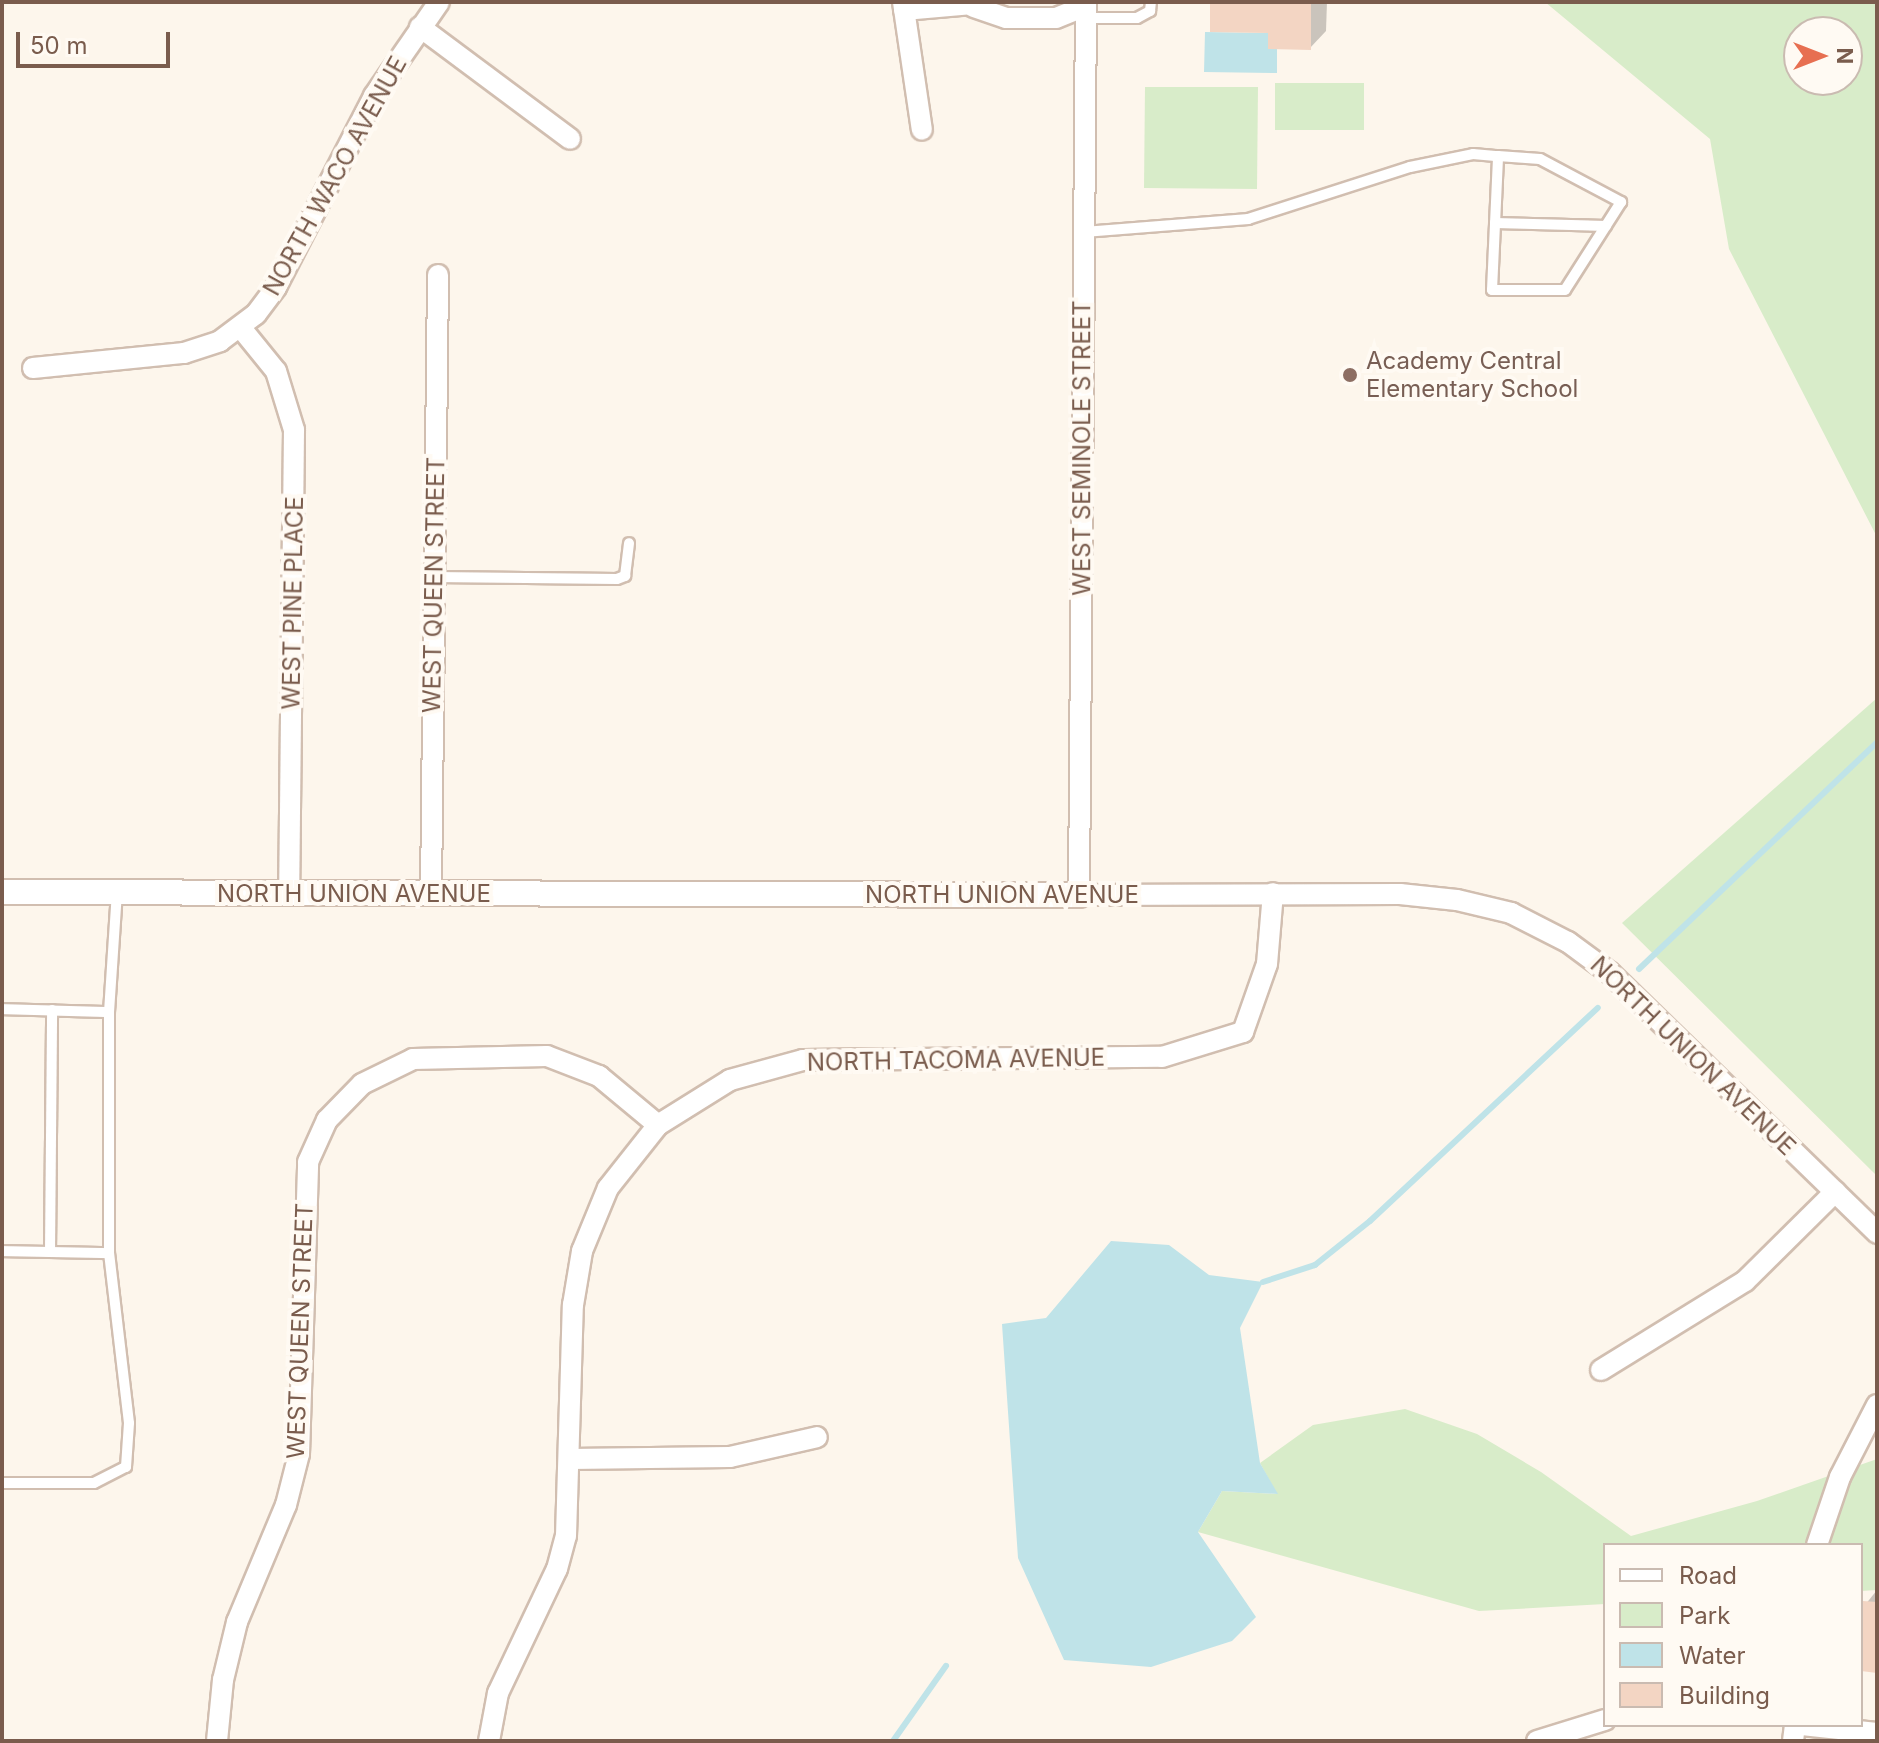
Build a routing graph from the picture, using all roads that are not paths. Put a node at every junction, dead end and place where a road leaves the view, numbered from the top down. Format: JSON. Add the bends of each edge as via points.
{"nodes":[{"id":1,"x":439,"y":2,"type":"edge"},
{"id":2,"x":1151,"y":2,"type":"edge"},
{"id":3,"x":981,"y":4,"type":"edge"},
{"id":4,"x":904,"y":6,"type":"edge"},
{"id":5,"x":1083,"y":7,"type":"edge"},
{"id":6,"x":420,"y":27,"type":"junction"},
{"id":7,"x":922,"y":130,"type":"dead end"},
{"id":8,"x":570,"y":139,"type":"dead end"},
{"id":9,"x":1498,"y":156,"type":"junction"},
{"id":10,"x":1495,"y":223,"type":"junction"},
{"id":11,"x":1606,"y":226,"type":"junction"},
{"id":12,"x":1084,"y":232,"type":"junction"},
{"id":13,"x":438,"y":275,"type":"dead end"},
{"id":14,"x":241,"y":328,"type":"junction"},
{"id":15,"x":33,"y":368,"type":"dead end"},
{"id":16,"x":629,"y":543,"type":"dead end"},
{"id":17,"x":434,"y":577,"type":"junction"},
{"id":18,"x":2,"y":892,"type":"edge"},
{"id":19,"x":117,"y":892,"type":"junction"},
{"id":20,"x":1273,"y":893,"type":"junction"},
{"id":21,"x":289,"y":894,"type":"junction"},
{"id":22,"x":431,"y":894,"type":"junction"},
{"id":23,"x":1079,"y":895,"type":"junction"},
{"id":24,"x":2,"y":1009,"type":"edge"},
{"id":25,"x":52,"y":1010,"type":"junction"},
{"id":26,"x":109,"y":1012,"type":"junction"},
{"id":27,"x":658,"y":1125,"type":"junction"},
{"id":28,"x":1835,"y":1192,"type":"junction"},
{"id":29,"x":1877,"y":1233,"type":"edge"},
{"id":30,"x":2,"y":1251,"type":"edge"},
{"id":31,"x":50,"y":1252,"type":"junction"},
{"id":32,"x":109,"y":1253,"type":"junction"},
{"id":33,"x":1601,"y":1370,"type":"dead end"},
{"id":34,"x":1877,"y":1405,"type":"edge"},
{"id":35,"x":817,"y":1437,"type":"dead end"},
{"id":36,"x":570,"y":1459,"type":"junction"},
{"id":37,"x":2,"y":1483,"type":"edge"},
{"id":38,"x":1818,"y":1543,"type":"edge"},
{"id":39,"x":1603,"y":1721,"type":"edge"},
{"id":40,"x":1821,"y":1727,"type":"edge"},
{"id":41,"x":1877,"y":1733,"type":"edge"},
{"id":42,"x":217,"y":1741,"type":"edge"},
{"id":43,"x":489,"y":1741,"type":"edge"},
{"id":44,"x":1537,"y":1741,"type":"edge"}],
"edges":[{"from":1,"to":6,"type":"street","name":"NORTH WACO AVENUE"},
{"from":2,"to":5,"type":"lane","via":[[1143,17]]},
{"from":3,"to":4,"type":"street"},
{"from":3,"to":5,"type":"street","via":[[1006,18],[1056,18]]},
{"from":4,"to":7,"type":"street"},
{"from":5,"to":12,"type":"street","name":"WEST SEMINOLE STREET"},
{"from":6,"to":8,"type":"street"},
{"from":6,"to":14,"type":"street","name":"NORTH WACO AVENUE","via":[[374,96],[276,287]]},
{"from":9,"to":10,"type":"lane"},
{"from":9,"to":11,"type":"lane","via":[[1540,159],[1621,202]]},
{"from":9,"to":12,"type":"lane","via":[[1473,154],[1410,167],[1248,219]]},
{"from":10,"to":11,"type":"lane"},
{"from":10,"to":11,"type":"lane","via":[[1492,290],[1565,290]]},
{"from":12,"to":23,"type":"street","name":"WEST SEMINOLE STREET"},
{"from":13,"to":17,"type":"street","name":"WEST QUEEN STREET"},
{"from":14,"to":15,"type":"street","name":"NORTH WACO AVENUE","via":[[184,353]]},
{"from":14,"to":21,"type":"street","name":"WEST PINE PLACE","via":[[276,371],[294,430]]},
{"from":16,"to":17,"type":"lane","via":[[625,576],[617,579]]},
{"from":17,"to":22,"type":"street","name":"WEST QUEEN STREET"},
{"from":18,"to":19,"type":"street","name":"NORTH UNION AVENUE"},
{"from":19,"to":21,"type":"street","name":"NORTH UNION AVENUE"},
{"from":19,"to":26,"type":"lane"},
{"from":20,"to":23,"type":"street","name":"NORTH UNION AVENUE"},
{"from":20,"to":27,"type":"street","name":"NORTH TACOMA AVENUE","via":[[1267,964],[1243,1032],[1174,1054],[1138,1058],[803,1060],[730,1080]]},
{"from":20,"to":28,"type":"street","name":"NORTH UNION AVENUE","via":[[1457,900],[1539,926],[1590,957],[1641,1001]]},
{"from":21,"to":22,"type":"street","name":"NORTH UNION AVENUE"},
{"from":22,"to":23,"type":"street","name":"NORTH UNION AVENUE"},
{"from":24,"to":25,"type":"lane"},
{"from":25,"to":26,"type":"lane"},
{"from":25,"to":31,"type":"lane"},
{"from":26,"to":32,"type":"lane"},
{"from":27,"to":36,"type":"street","name":"NORTH TACOMA AVENUE","via":[[608,1188],[582,1251],[573,1305]]},
{"from":27,"to":42,"type":"street","name":"WEST QUEEN STREET","via":[[599,1076],[547,1056],[433,1056],[399,1063],[372,1077],[327,1120],[308,1162],[299,1454],[286,1505],[234,1632]]},
{"from":28,"to":29,"type":"street","name":"NORTH UNION AVENUE"},
{"from":28,"to":33,"type":"street","via":[[1745,1281]]},
{"from":30,"to":31,"type":"lane"},
{"from":31,"to":32,"type":"lane"},
{"from":32,"to":37,"type":"lane","via":[[129,1423],[126,1467],[94,1483]]},
{"from":34,"to":38,"type":"street","via":[[1840,1477]]},
{"from":35,"to":36,"type":"street","via":[[730,1457]]},
{"from":36,"to":43,"type":"street","name":"NORTH TACOMA AVENUE","via":[[561,1555],[498,1693]]},
{"from":39,"to":44,"type":"street"},
{"from":40,"to":41,"type":"street"}]}
